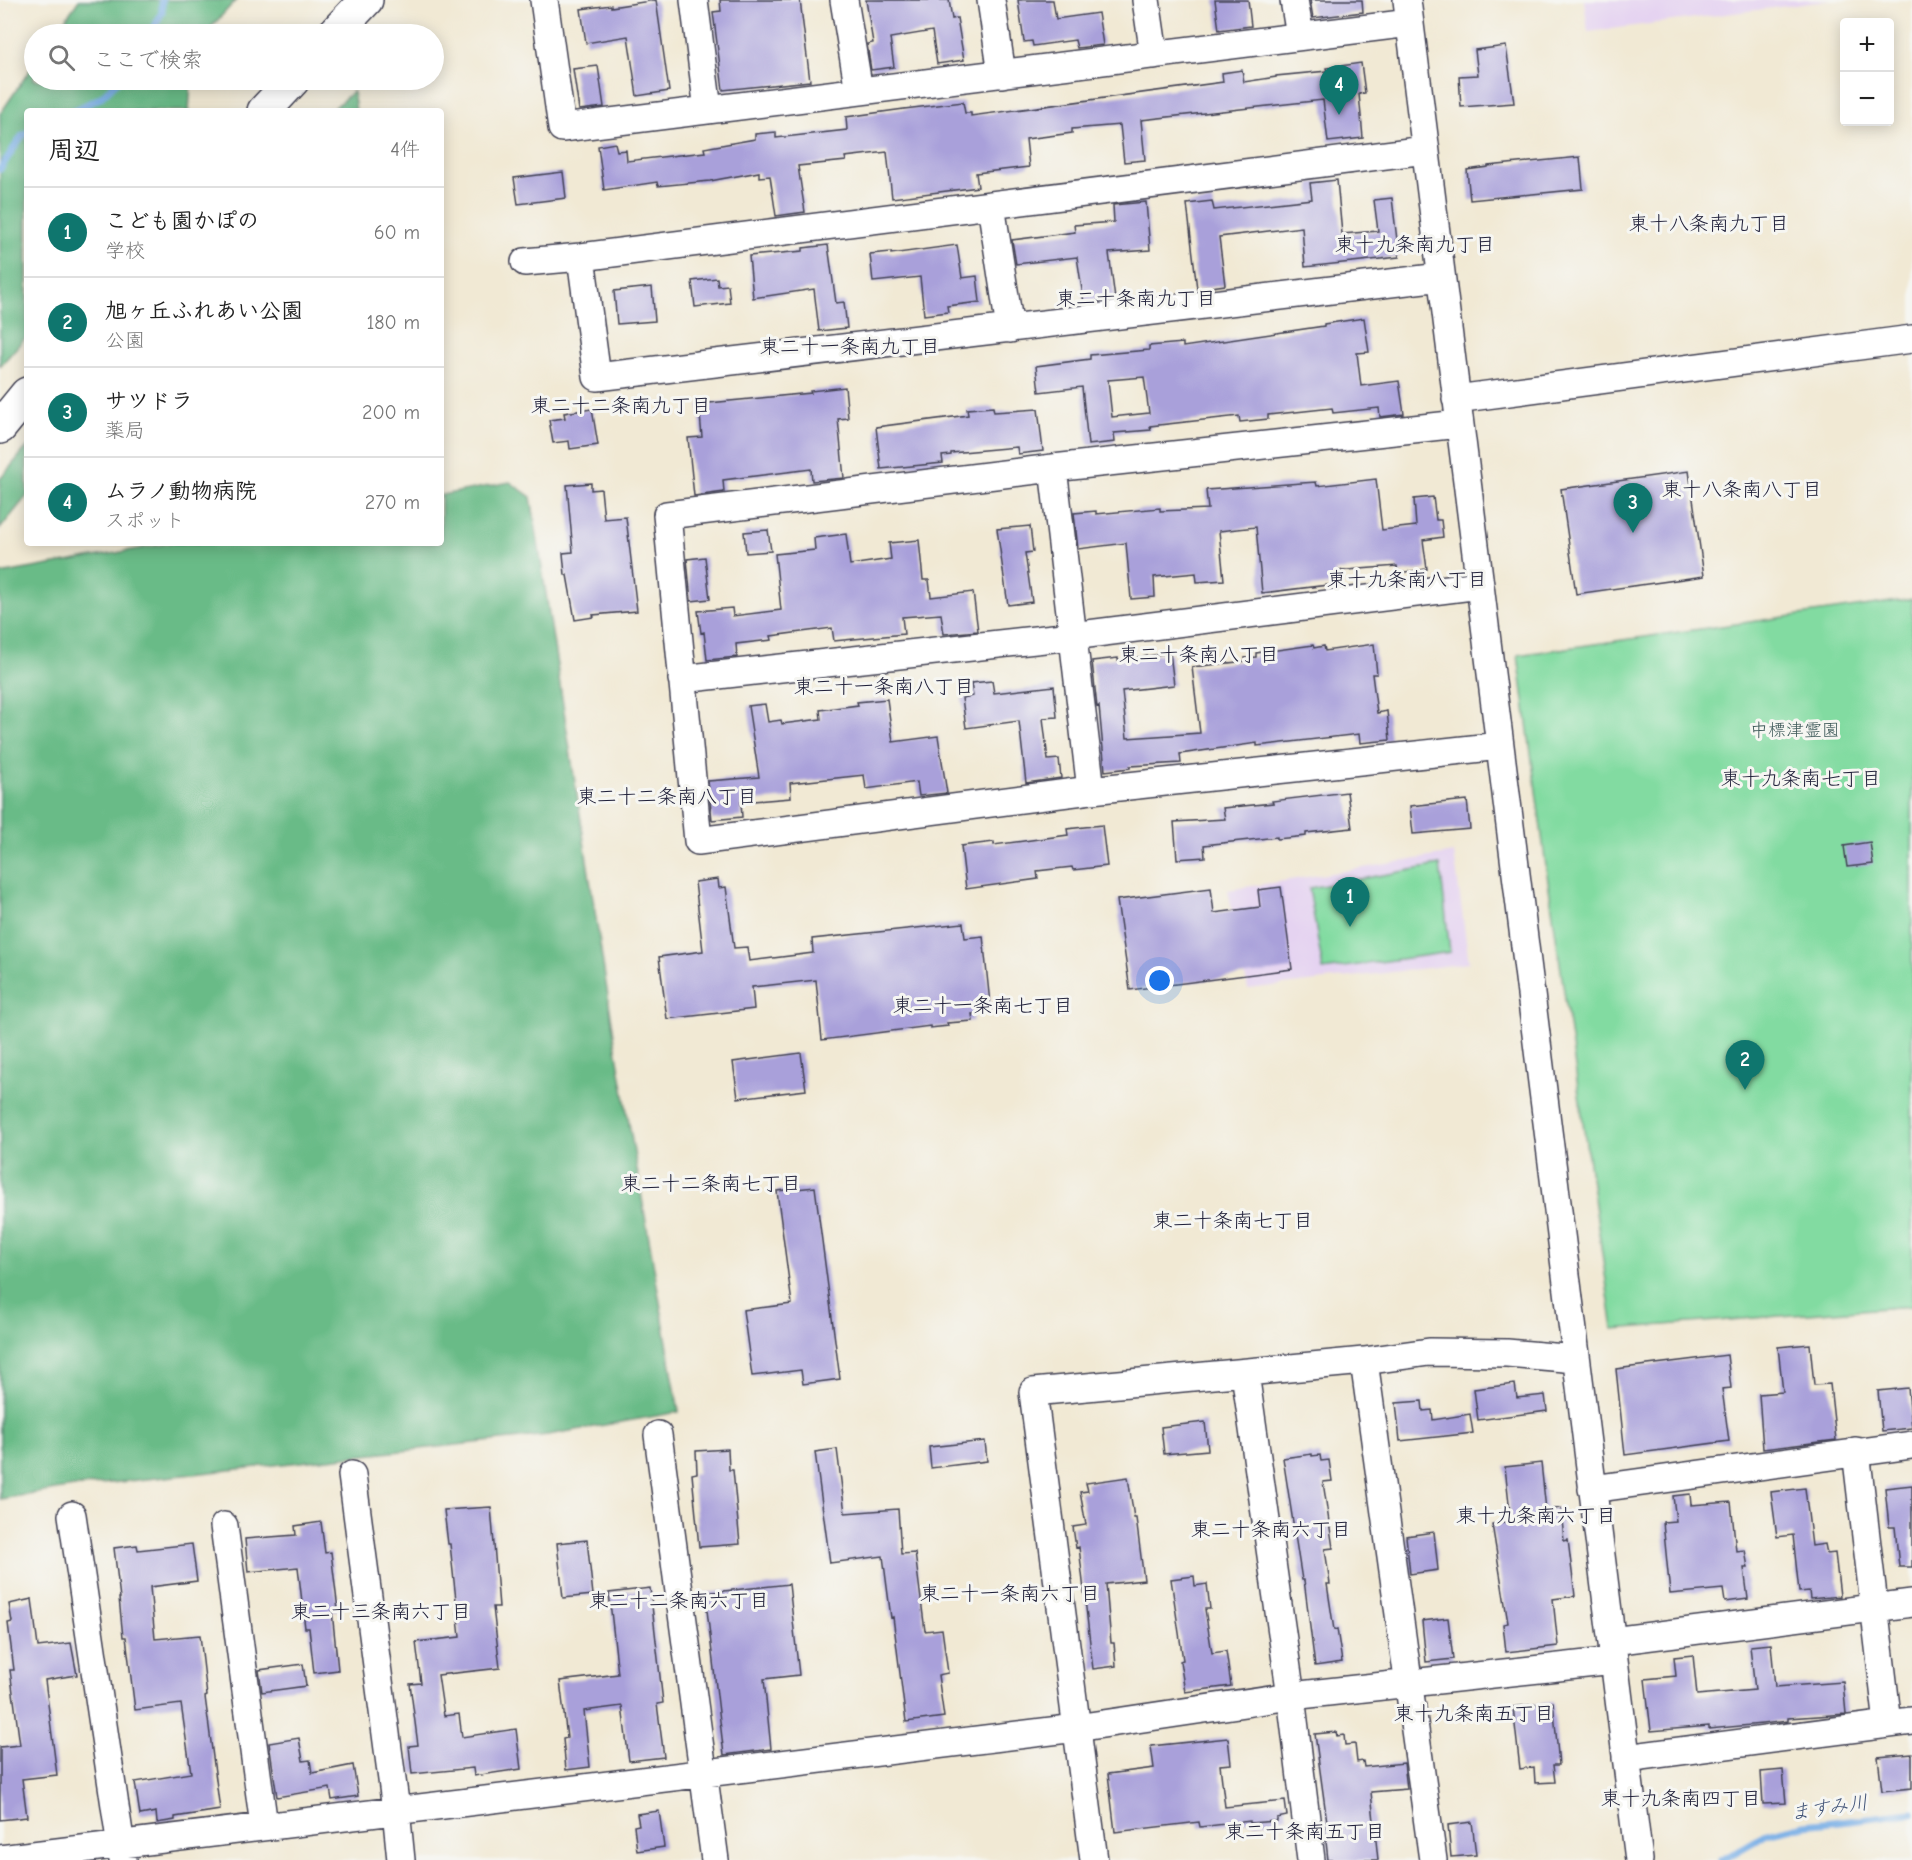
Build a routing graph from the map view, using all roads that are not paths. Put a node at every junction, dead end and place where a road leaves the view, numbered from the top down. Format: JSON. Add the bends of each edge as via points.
{"nodes":[{"id":1,"x":366,"y":0,"type":"edge"},
{"id":2,"x":544,"y":0,"type":"edge"},
{"id":3,"x":694,"y":0,"type":"edge"},
{"id":4,"x":844,"y":0,"type":"edge"},
{"id":5,"x":991,"y":0,"type":"edge"},
{"id":6,"x":1146,"y":0,"type":"edge"},
{"id":7,"x":1294,"y":0,"type":"edge"},
{"id":8,"x":1408,"y":11,"type":"edge"},
{"id":9,"x":343,"y":24,"type":"edge"},
{"id":10,"x":1300,"y":36,"type":"junction"},
{"id":11,"x":1154,"y":55,"type":"junction"},
{"id":12,"x":1002,"y":74,"type":"junction"},
{"id":13,"x":283,"y":90,"type":"edge"},
{"id":14,"x":859,"y":91,"type":"junction"},
{"id":15,"x":267,"y":108,"type":"edge"},
{"id":16,"x":708,"y":110,"type":"junction"},
{"id":17,"x":1425,"y":150,"type":"junction"},
{"id":18,"x":991,"y":205,"type":"junction"},
{"id":19,"x":581,"y":257,"type":"junction"},
{"id":20,"x":525,"y":262,"type":"dead end"},
{"id":21,"x":1441,"y":277,"type":"junction"},
{"id":22,"x":1010,"y":329,"type":"junction"},
{"id":23,"x":1912,"y":339,"type":"edge"},
{"id":24,"x":24,"y":398,"type":"edge"},
{"id":25,"x":1458,"y":412,"type":"junction"},
{"id":26,"x":0,"y":427,"type":"edge"},
{"id":27,"x":1053,"y":468,"type":"junction"},
{"id":28,"x":1480,"y":585,"type":"junction"},
{"id":29,"x":1072,"y":636,"type":"junction"},
{"id":30,"x":682,"y":679,"type":"junction"},
{"id":31,"x":1500,"y":746,"type":"junction"},
{"id":32,"x":1091,"y":790,"type":"junction"},
{"id":33,"x":1576,"y":1359,"type":"junction"},
{"id":34,"x":1364,"y":1361,"type":"junction"},
{"id":35,"x":1245,"y":1373,"type":"junction"},
{"id":36,"x":658,"y":1435,"type":"dead end"},
{"id":37,"x":1912,"y":1444,"type":"edge"},
{"id":38,"x":1856,"y":1451,"type":"junction"},
{"id":39,"x":352,"y":1475,"type":"dead end"},
{"id":40,"x":1593,"y":1489,"type":"junction"},
{"id":41,"x":72,"y":1515,"type":"dead end"},
{"id":42,"x":224,"y":1526,"type":"dead end"},
{"id":43,"x":1912,"y":1603,"type":"edge"},
{"id":44,"x":1873,"y":1608,"type":"junction"},
{"id":45,"x":1613,"y":1651,"type":"junction"},
{"id":46,"x":1409,"y":1683,"type":"junction"},
{"id":47,"x":1291,"y":1696,"type":"junction"},
{"id":48,"x":1900,"y":1722,"type":"edge"},
{"id":49,"x":1076,"y":1728,"type":"junction"},
{"id":50,"x":1626,"y":1758,"type":"junction"},
{"id":51,"x":703,"y":1773,"type":"junction"},
{"id":52,"x":396,"y":1810,"type":"junction"},
{"id":53,"x":264,"y":1826,"type":"junction"},
{"id":54,"x":122,"y":1852,"type":"edge"},
{"id":55,"x":0,"y":1858,"type":"edge"},
{"id":56,"x":401,"y":1860,"type":"edge"},
{"id":57,"x":714,"y":1860,"type":"edge"},
{"id":58,"x":1094,"y":1860,"type":"edge"},
{"id":59,"x":1311,"y":1860,"type":"edge"},
{"id":60,"x":1433,"y":1860,"type":"edge"},
{"id":61,"x":1639,"y":1860,"type":"edge"}],
"edges":[{"from":1,"to":9,"type":"highway"},
{"from":2,"to":16,"type":"street","via":[[562,128]]},
{"from":3,"to":16,"type":"street"},
{"from":4,"to":14,"type":"street"},
{"from":5,"to":12,"type":"street"},
{"from":6,"to":11,"type":"street"},
{"from":7,"to":10,"type":"street"},
{"from":8,"to":10,"type":"street"},
{"from":8,"to":17,"type":"street"},
{"from":10,"to":11,"type":"street"},
{"from":11,"to":12,"type":"street"},
{"from":12,"to":14,"type":"street"},
{"from":13,"to":15,"type":"highway"},
{"from":14,"to":16,"type":"street"},
{"from":17,"to":18,"type":"street"},
{"from":17,"to":21,"type":"street"},
{"from":18,"to":19,"type":"street"},
{"from":18,"to":22,"type":"street"},
{"from":19,"to":20,"type":"street"},
{"from":19,"to":22,"type":"street","via":[[597,377]]},
{"from":21,"to":22,"type":"street"},
{"from":21,"to":25,"type":"street"},
{"from":23,"to":25,"type":"street"},
{"from":24,"to":26,"type":"highway"},
{"from":25,"to":27,"type":"street"},
{"from":25,"to":28,"type":"street"},
{"from":27,"to":29,"type":"street"},
{"from":27,"to":30,"type":"street","via":[[667,515]]},
{"from":28,"to":29,"type":"street"},
{"from":28,"to":31,"type":"street"},
{"from":29,"to":30,"type":"street"},
{"from":29,"to":32,"type":"street"},
{"from":30,"to":32,"type":"street","via":[[698,841]]},
{"from":31,"to":32,"type":"street"},
{"from":31,"to":33,"type":"street"},
{"from":33,"to":34,"type":"street","via":[[1429,1352]]},
{"from":33,"to":40,"type":"street"},
{"from":34,"to":35,"type":"street"},
{"from":34,"to":46,"type":"street"},
{"from":35,"to":47,"type":"street"},
{"from":35,"to":49,"type":"street","via":[[1033,1392]]},
{"from":36,"to":51,"type":"street"},
{"from":37,"to":38,"type":"street"},
{"from":38,"to":40,"type":"street"},
{"from":38,"to":44,"type":"street"},
{"from":39,"to":52,"type":"street"},
{"from":40,"to":45,"type":"street"},
{"from":41,"to":54,"type":"street"},
{"from":42,"to":53,"type":"street"},
{"from":43,"to":44,"type":"street"},
{"from":44,"to":45,"type":"street"},
{"from":44,"to":48,"type":"street"},
{"from":45,"to":46,"type":"street"},
{"from":45,"to":50,"type":"street"},
{"from":46,"to":47,"type":"street"},
{"from":46,"to":60,"type":"street"},
{"from":47,"to":49,"type":"street"},
{"from":47,"to":59,"type":"street"},
{"from":48,"to":50,"type":"street"},
{"from":49,"to":51,"type":"street"},
{"from":49,"to":58,"type":"street"},
{"from":50,"to":61,"type":"street"},
{"from":51,"to":52,"type":"street"},
{"from":51,"to":57,"type":"street"},
{"from":52,"to":53,"type":"street"},
{"from":52,"to":56,"type":"street"},
{"from":53,"to":54,"type":"street"},
{"from":54,"to":55,"type":"street"}]}
